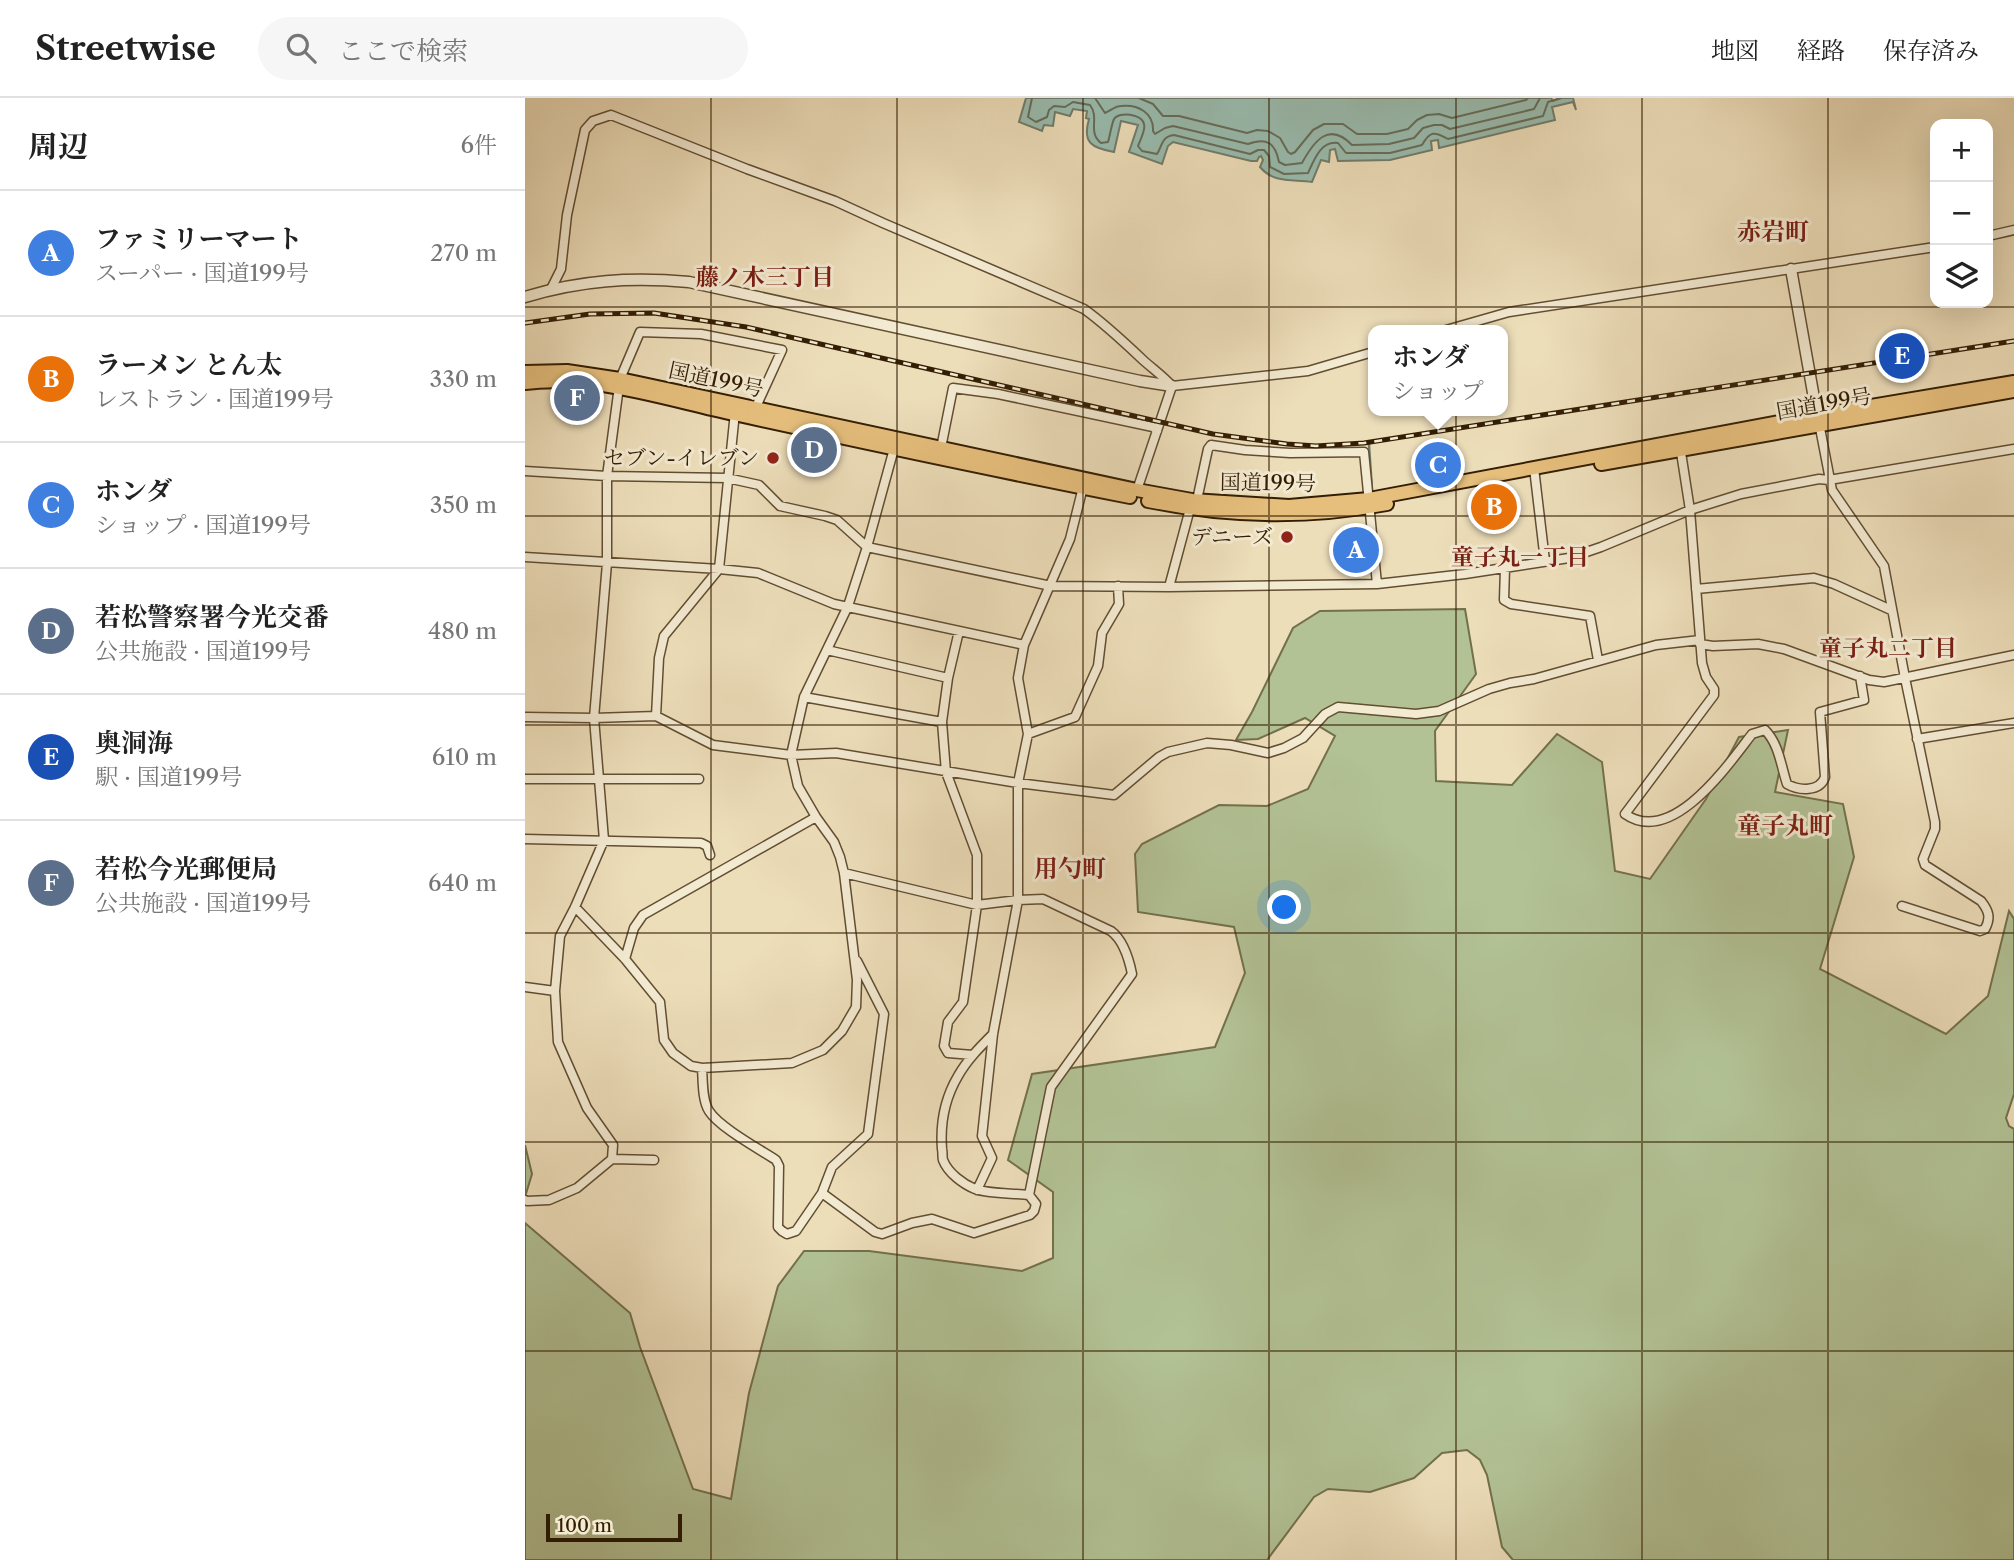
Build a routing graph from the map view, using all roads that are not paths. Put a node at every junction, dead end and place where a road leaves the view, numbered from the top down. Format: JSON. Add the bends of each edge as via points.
{"nodes":[{"id":1,"x":2014,"y":230,"type":"edge"},
{"id":2,"x":1993,"y":235,"type":"edge"},
{"id":3,"x":1930,"y":248,"type":"edge"},
{"id":4,"x":1791,"y":269,"type":"junction"},
{"id":5,"x":551,"y":289,"type":"junction"},
{"id":6,"x":525,"y":297,"type":"edge"},
{"id":7,"x":1464,"y":325,"type":"edge"},
{"id":8,"x":1368,"y":353,"type":"edge"},
{"id":9,"x":525,"y":372,"type":"edge"},
{"id":10,"x":2014,"y":382,"type":"edge"},
{"id":11,"x":525,"y":383,"type":"edge"},
{"id":12,"x":620,"y":384,"type":"junction"},
{"id":13,"x":1172,"y":386,"type":"junction"},
{"id":14,"x":2014,"y":391,"type":"edge"},
{"id":15,"x":755,"y":409,"type":"junction"},
{"id":16,"x":735,"y":410,"type":"junction"},
{"id":17,"x":1818,"y":419,"type":"junction"},
{"id":18,"x":1157,"y":431,"type":"junction"},
{"id":19,"x":896,"y":443,"type":"junction"},
{"id":20,"x":1679,"y":444,"type":"junction"},
{"id":21,"x":941,"y":448,"type":"junction"},
{"id":22,"x":2014,"y":449,"type":"edge"},
{"id":23,"x":525,"y":471,"type":"edge"},
{"id":24,"x":1535,"y":472,"type":"junction"},
{"id":25,"x":607,"y":476,"type":"junction"},
{"id":26,"x":727,"y":478,"type":"junction"},
{"id":27,"x":1829,"y":480,"type":"junction"},
{"id":28,"x":1084,"y":483,"type":"junction"},
{"id":29,"x":1137,"y":491,"type":"junction"},
{"id":30,"x":1193,"y":503,"type":"junction"},
{"id":31,"x":1369,"y":503,"type":"junction"},
{"id":32,"x":1691,"y":510,"type":"junction"},
{"id":33,"x":867,"y":547,"type":"junction"},
{"id":34,"x":525,"y":557,"type":"edge"},
{"id":35,"x":1545,"y":561,"type":"junction"},
{"id":36,"x":607,"y":563,"type":"junction"},
{"id":37,"x":1505,"y":568,"type":"junction"},
{"id":38,"x":719,"y":569,"type":"junction"},
{"id":39,"x":1377,"y":584,"type":"junction"},
{"id":40,"x":1051,"y":586,"type":"junction"},
{"id":41,"x":1118,"y":586,"type":"junction"},
{"id":42,"x":1169,"y":587,"type":"junction"},
{"id":43,"x":1696,"y":589,"type":"junction"},
{"id":44,"x":848,"y":606,"type":"junction"},
{"id":45,"x":1891,"y":610,"type":"junction"},
{"id":46,"x":959,"y":631,"type":"junction"},
{"id":47,"x":1700,"y":642,"type":"junction"},
{"id":48,"x":1024,"y":645,"type":"junction"},
{"id":49,"x":827,"y":650,"type":"junction"},
{"id":50,"x":2014,"y":655,"type":"edge"},
{"id":51,"x":1598,"y":660,"type":"junction"},
{"id":52,"x":1860,"y":676,"type":"junction"},
{"id":53,"x":948,"y":678,"type":"junction"},
{"id":54,"x":1905,"y":678,"type":"junction"},
{"id":55,"x":804,"y":697,"type":"junction"},
{"id":56,"x":656,"y":716,"type":"junction"},
{"id":57,"x":525,"y":717,"type":"edge"},
{"id":58,"x":594,"y":718,"type":"junction"},
{"id":59,"x":942,"y":722,"type":"junction"},
{"id":60,"x":2014,"y":723,"type":"edge"},
{"id":61,"x":1028,"y":734,"type":"junction"},
{"id":62,"x":1917,"y":739,"type":"junction"},
{"id":63,"x":791,"y":755,"type":"junction"},
{"id":64,"x":946,"y":772,"type":"junction"},
{"id":65,"x":600,"y":778,"type":"junction"},
{"id":66,"x":525,"y":779,"type":"edge"},
{"id":67,"x":699,"y":779,"type":"dead end"},
{"id":68,"x":1018,"y":783,"type":"junction"},
{"id":69,"x":815,"y":817,"type":"junction"},
{"id":70,"x":525,"y":839,"type":"edge"},
{"id":71,"x":604,"y":840,"type":"junction"},
{"id":72,"x":709,"y":855,"type":"dead end"},
{"id":73,"x":844,"y":873,"type":"junction"},
{"id":74,"x":1018,"y":900,"type":"junction"},
{"id":75,"x":977,"y":905,"type":"junction"},
{"id":76,"x":1902,"y":906,"type":"dead end"},
{"id":77,"x":575,"y":907,"type":"junction"},
{"id":78,"x":854,"y":956,"type":"junction"},
{"id":79,"x":625,"y":959,"type":"junction"},
{"id":80,"x":525,"y":988,"type":"edge"},
{"id":81,"x":555,"y":991,"type":"junction"},
{"id":82,"x":992,"y":1034,"type":"junction"},
{"id":83,"x":973,"y":1055,"type":"junction"},
{"id":84,"x":702,"y":1068,"type":"junction"},
{"id":85,"x":612,"y":1159,"type":"junction"},
{"id":86,"x":654,"y":1160,"type":"dead end"},
{"id":87,"x":977,"y":1190,"type":"junction"},
{"id":88,"x":822,"y":1194,"type":"junction"},
{"id":89,"x":1029,"y":1195,"type":"junction"},
{"id":90,"x":525,"y":1199,"type":"edge"}],
"edges":[{"from":1,"to":2,"type":"street"},
{"from":3,"to":4,"type":"street"},
{"from":4,"to":7,"type":"street","via":[[1510,312]]},
{"from":4,"to":17,"type":"street"},
{"from":5,"to":6,"type":"street"},
{"from":5,"to":13,"type":"street","via":[[617,279],[689,282]]},
{"from":5,"to":13,"type":"street","via":[[561,269],[585,130],[593,121],[611,115],[835,201],[1084,309]]},
{"from":8,"to":13,"type":"street","via":[[1308,371]]},
{"from":9,"to":12,"type":"highway","name":"国道199号","via":[[567,370]]},
{"from":10,"to":17,"type":"highway","name":"国道199号"},
{"from":11,"to":12,"type":"highway","name":"国道199号"},
{"from":12,"to":15,"type":"street","via":[[640,332],[701,334],[782,350]]},
{"from":12,"to":16,"type":"highway","name":"国道199号"},
{"from":12,"to":25,"type":"street"},
{"from":13,"to":18,"type":"street"},
{"from":14,"to":17,"type":"highway","name":"国道199号"},
{"from":15,"to":16,"type":"highway","name":"国道199号"},
{"from":15,"to":19,"type":"highway","name":"国道199号"},
{"from":16,"to":19,"type":"highway","name":"国道199号"},
{"from":16,"to":26,"type":"street"},
{"from":17,"to":20,"type":"highway","name":"国道199号"},
{"from":17,"to":27,"type":"street"},
{"from":18,"to":21,"type":"street","via":[[953,388]]},
{"from":18,"to":29,"type":"street"},
{"from":19,"to":21,"type":"highway","name":"国道199号"},
{"from":19,"to":28,"type":"highway","name":"国道199号"},
{"from":19,"to":33,"type":"street"},
{"from":20,"to":24,"type":"highway","name":"国道199号"},
{"from":20,"to":32,"type":"street"},
{"from":21,"to":28,"type":"highway","name":"国道199号"},
{"from":22,"to":27,"type":"street"},
{"from":23,"to":25,"type":"street"},
{"from":24,"to":31,"type":"highway","name":"国道199号"},
{"from":24,"to":35,"type":"street"},
{"from":25,"to":26,"type":"street"},
{"from":25,"to":36,"type":"street"},
{"from":26,"to":33,"type":"street","via":[[758,485],[780,506],[837,520]]},
{"from":26,"to":38,"type":"street"},
{"from":27,"to":32,"type":"street","via":[[1741,494]]},
{"from":27,"to":45,"type":"street","via":[[1884,566]]},
{"from":28,"to":29,"type":"highway","name":"国道199号"},
{"from":28,"to":30,"type":"highway","name":"国道199号"},
{"from":28,"to":40,"type":"street","via":[[1070,539]]},
{"from":29,"to":30,"type":"highway","name":"国道199号"},
{"from":30,"to":31,"type":"highway","name":"国道199号"},
{"from":30,"to":31,"type":"street","via":[[1211,445],[1290,453],[1364,452]]},
{"from":30,"to":42,"type":"street"},
{"from":31,"to":39,"type":"street"},
{"from":32,"to":35,"type":"street","via":[[1601,547]]},
{"from":32,"to":43,"type":"street"},
{"from":33,"to":40,"type":"street"},
{"from":33,"to":44,"type":"street"},
{"from":34,"to":36,"type":"street"},
{"from":35,"to":37,"type":"street"},
{"from":36,"to":38,"type":"street"},
{"from":36,"to":58,"type":"street"},
{"from":37,"to":39,"type":"street"},
{"from":37,"to":51,"type":"street","via":[[1504,600],[1590,617]]},
{"from":38,"to":44,"type":"street","via":[[758,573]]},
{"from":38,"to":56,"type":"street","via":[[664,636]]},
{"from":39,"to":42,"type":"street"},
{"from":40,"to":41,"type":"street"},
{"from":40,"to":48,"type":"street"},
{"from":41,"to":42,"type":"street"},
{"from":41,"to":61,"type":"street","via":[[1119,604],[1102,633],[1098,666],[1075,717]]},
{"from":43,"to":45,"type":"street","via":[[1814,578]]},
{"from":43,"to":47,"type":"street"},
{"from":44,"to":46,"type":"street"},
{"from":44,"to":49,"type":"street"},
{"from":45,"to":54,"type":"street"},
{"from":46,"to":48,"type":"street"},
{"from":46,"to":53,"type":"street"},
{"from":47,"to":51,"type":"street","via":[[1656,645]]},
{"from":47,"to":52,"type":"street","via":[[1784,649]]},
{"from":47,"to":52,"type":"street","via":[[1714,695],[1625,814],[1634,819],[1654,821],[1691,804],[1752,734],[1762,730],[1775,745],[1787,784],[1801,789],[1818,787],[1825,777],[1820,712],[1864,700]]},
{"from":48,"to":61,"type":"street","via":[[1019,678]]},
{"from":49,"to":53,"type":"street"},
{"from":49,"to":55,"type":"street"},
{"from":50,"to":54,"type":"street"},
{"from":51,"to":68,"type":"street","via":[[1489,689],[1439,711],[1416,714],[1338,707],[1303,738],[1268,753],[1207,743],[1168,752],[1114,795]]},
{"from":52,"to":54,"type":"street","via":[[1884,682]]},
{"from":53,"to":59,"type":"street"},
{"from":54,"to":62,"type":"street"},
{"from":55,"to":59,"type":"street"},
{"from":55,"to":63,"type":"street"},
{"from":56,"to":58,"type":"street"},
{"from":56,"to":63,"type":"street","via":[[713,745]]},
{"from":57,"to":58,"type":"street"},
{"from":58,"to":65,"type":"street"},
{"from":59,"to":64,"type":"street"},
{"from":60,"to":62,"type":"street"},
{"from":61,"to":68,"type":"street"},
{"from":62,"to":76,"type":"street","via":[[1935,822],[1925,865],[1981,901],[1990,920],[1980,931]]},
{"from":63,"to":64,"type":"street","via":[[836,753]]},
{"from":63,"to":69,"type":"street","via":[[798,786]]},
{"from":64,"to":68,"type":"street"},
{"from":64,"to":75,"type":"street","via":[[977,855]]},
{"from":65,"to":66,"type":"street"},
{"from":65,"to":67,"type":"street"},
{"from":65,"to":71,"type":"street"},
{"from":68,"to":74,"type":"street"},
{"from":69,"to":73,"type":"street","via":[[834,842]]},
{"from":69,"to":79,"type":"street","via":[[643,915],[633,928]]},
{"from":70,"to":71,"type":"street"},
{"from":71,"to":72,"type":"street","via":[[701,842]]},
{"from":71,"to":77,"type":"street"},
{"from":73,"to":75,"type":"street"},
{"from":73,"to":78,"type":"street"},
{"from":74,"to":75,"type":"street"},
{"from":74,"to":82,"type":"street"},
{"from":74,"to":89,"type":"street","via":[[1043,899],[1111,931],[1118,936],[1132,974],[1051,1087]]},
{"from":75,"to":83,"type":"street","via":[[963,1002],[948,1022],[944,1046],[948,1053]]},
{"from":77,"to":79,"type":"street"},
{"from":77,"to":81,"type":"street","via":[[560,936]]},
{"from":78,"to":84,"type":"street","via":[[856,1007],[842,1031],[823,1050],[792,1063]]},
{"from":78,"to":88,"type":"street","via":[[884,1014],[877,1081],[868,1134],[832,1167]]},
{"from":79,"to":84,"type":"street","via":[[660,1002],[664,1040],[673,1053]]},
{"from":80,"to":81,"type":"street"},
{"from":81,"to":85,"type":"street","via":[[558,1042],[587,1108],[613,1145]]},
{"from":82,"to":83,"type":"street"},
{"from":82,"to":87,"type":"street","via":[[982,1136],[992,1158]]},
{"from":83,"to":87,"type":"street","via":[[944,1108],[942,1142],[943,1160],[953,1175]]},
{"from":84,"to":88,"type":"street","via":[[709,1111],[779,1166],[778,1227],[787,1234],[796,1231]]},
{"from":85,"to":86,"type":"street"},
{"from":85,"to":90,"type":"street","via":[[577,1188],[549,1200]]},
{"from":87,"to":89,"type":"street"},
{"from":88,"to":89,"type":"street","via":[[882,1234],[932,1219],[974,1233],[1030,1215],[1036,1204]]}]}
